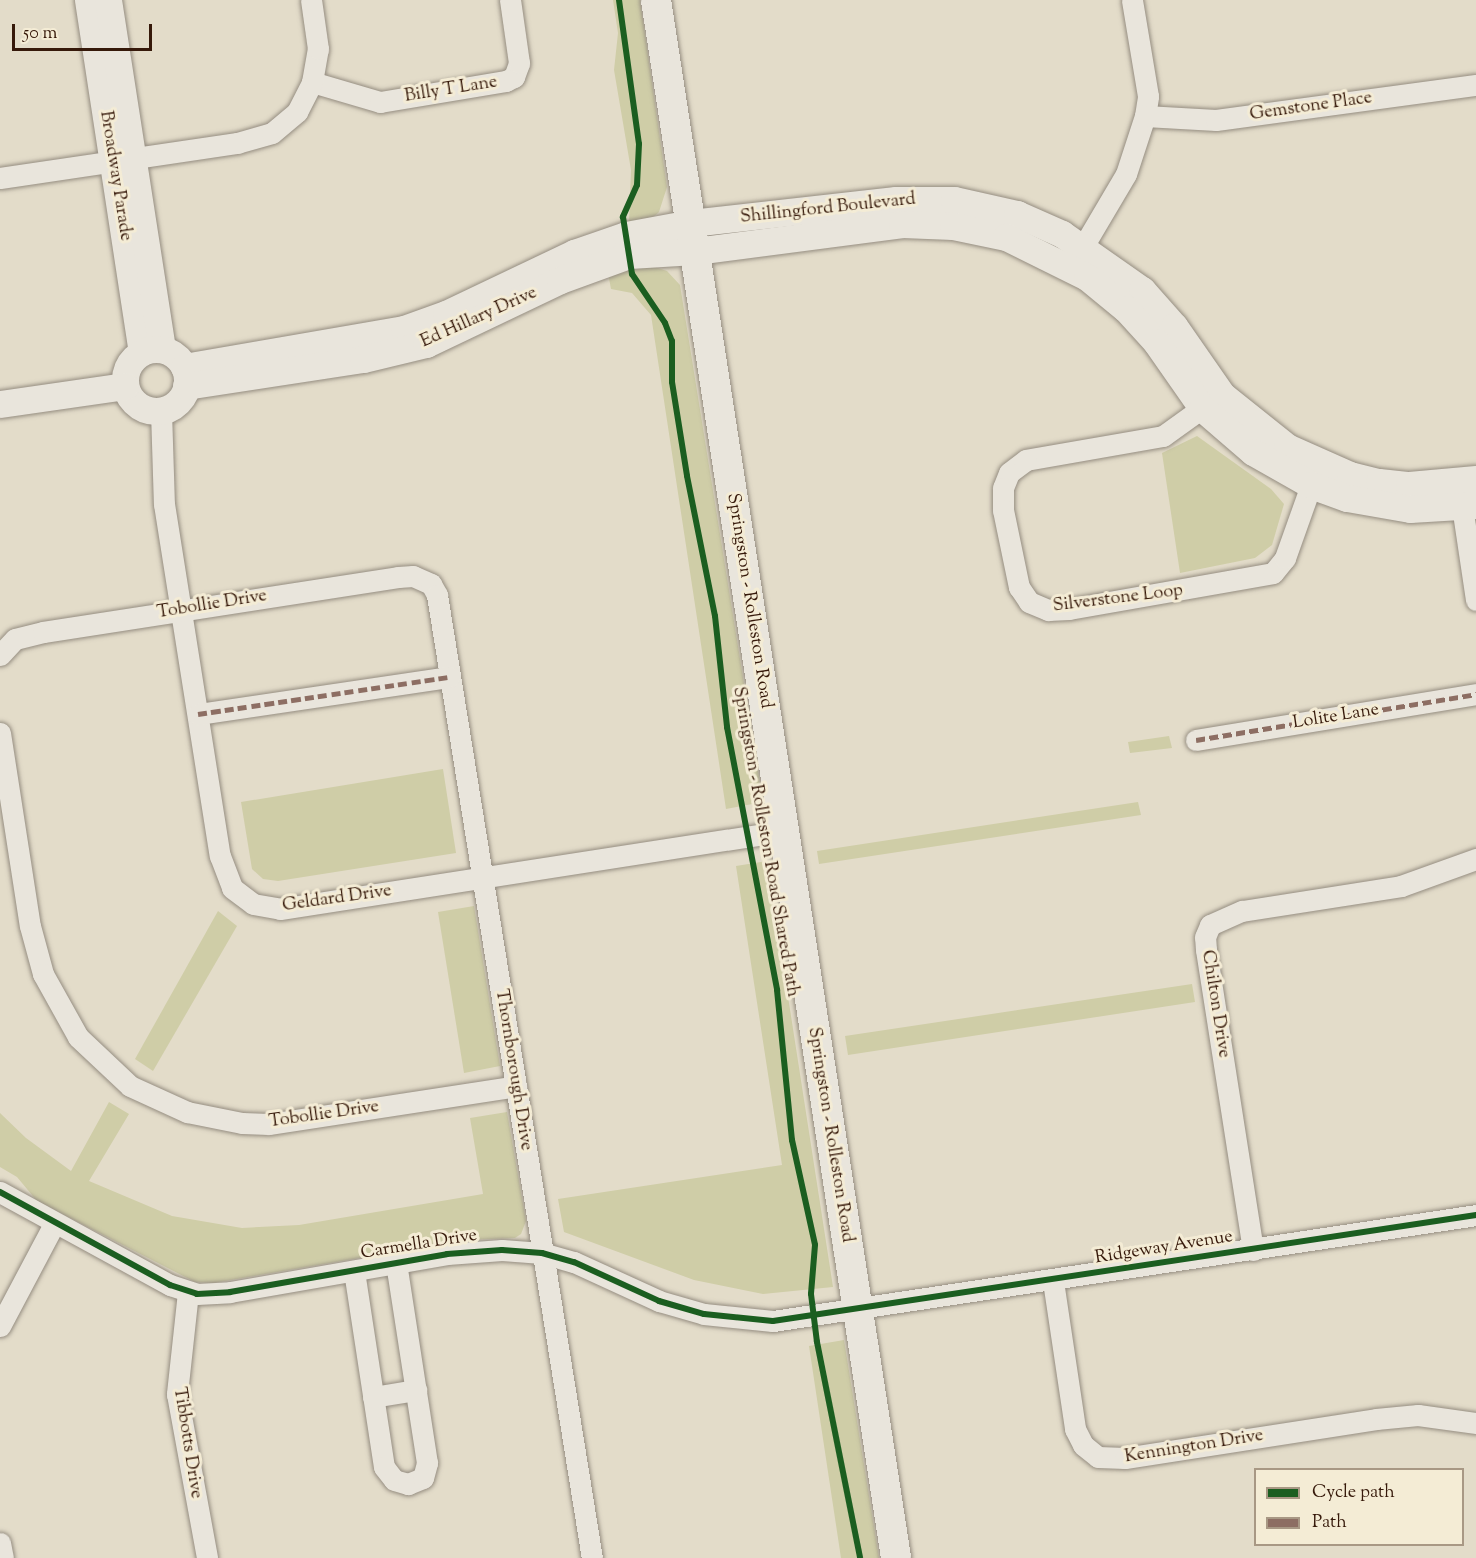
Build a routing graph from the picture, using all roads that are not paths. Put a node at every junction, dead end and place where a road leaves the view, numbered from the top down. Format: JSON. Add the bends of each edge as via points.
{"nodes":[{"id":1,"x":88,"y":0,"type":"edge"},
{"id":2,"x":108,"y":0,"type":"edge"},
{"id":3,"x":311,"y":0,"type":"edge"},
{"id":4,"x":510,"y":0,"type":"edge"},
{"id":5,"x":656,"y":0,"type":"edge"},
{"id":6,"x":1132,"y":0,"type":"edge"},
{"id":7,"x":312,"y":82,"type":"junction"},
{"id":8,"x":1476,"y":85,"type":"edge"},
{"id":9,"x":1145,"y":116,"type":"junction"},
{"id":10,"x":122,"y":159,"type":"junction"},
{"id":11,"x":0,"y":178,"type":"edge"},
{"id":12,"x":693,"y":237,"type":"junction"},
{"id":13,"x":1077,"y":257,"type":"junction"},
{"id":14,"x":152,"y":351,"type":"junction"},
{"id":15,"x":185,"y":377,"type":"junction"},
{"id":16,"x":125,"y":386,"type":"junction"},
{"id":17,"x":0,"y":404,"type":"edge"},
{"id":18,"x":1202,"y":408,"type":"junction"},
{"id":19,"x":161,"y":411,"type":"junction"},
{"id":20,"x":1476,"y":479,"type":"edge"},
{"id":21,"x":1311,"y":485,"type":"junction"},
{"id":22,"x":1469,"y":505,"type":"edge"},
{"id":23,"x":431,"y":584,"type":"joint"},
{"id":24,"x":1476,"y":600,"type":"edge"},
{"id":25,"x":182,"y":610,"type":"junction"},
{"id":26,"x":0,"y":655,"type":"edge"},
{"id":27,"x":449,"y":677,"type":"junction"},
{"id":28,"x":1476,"y":694,"type":"edge"},
{"id":29,"x":198,"y":714,"type":"junction"},
{"id":30,"x":0,"y":733,"type":"edge"},
{"id":31,"x":1197,"y":740,"type":"dead end"},
{"id":32,"x":783,"y":831,"type":"junction"},
{"id":33,"x":1476,"y":859,"type":"edge"},
{"id":34,"x":483,"y":877,"type":"junction"},
{"id":35,"x":516,"y":1086,"type":"junction"},
{"id":36,"x":0,"y":1192,"type":"edge"},
{"id":37,"x":1476,"y":1215,"type":"edge"},
{"id":38,"x":54,"y":1224,"type":"junction"},
{"id":39,"x":1253,"y":1250,"type":"junction"},
{"id":40,"x":542,"y":1253,"type":"junction"},
{"id":41,"x":396,"y":1263,"type":"junction"},
{"id":42,"x":354,"y":1270,"type":"junction"},
{"id":43,"x":1053,"y":1281,"type":"junction"},
{"id":44,"x":188,"y":1292,"type":"junction"},
{"id":45,"x":857,"y":1311,"type":"junction"},
{"id":46,"x":0,"y":1326,"type":"edge"},
{"id":47,"x":416,"y":1390,"type":"junction"},
{"id":48,"x":373,"y":1397,"type":"junction"},
{"id":49,"x":1476,"y":1423,"type":"edge"},
{"id":50,"x":0,"y":1543,"type":"edge"},
{"id":51,"x":3,"y":1558,"type":"edge"},
{"id":52,"x":207,"y":1558,"type":"edge"},
{"id":53,"x":592,"y":1558,"type":"edge"},
{"id":54,"x":896,"y":1558,"type":"edge"}],
"edges":[{"from":1,"to":10,"type":"street","name":"Broadway Parade"},
{"from":2,"to":10,"type":"street","name":"Broadway Parade"},
{"from":3,"to":7,"type":"street","via":[[318,49]]},
{"from":4,"to":7,"type":"street","name":"Billy T Lane","via":[[519,63],[514,77],[506,81],[380,102]]},
{"from":5,"to":12,"type":"main road","name":"Springston - Rolleston Road"},
{"from":6,"to":9,"type":"street","via":[[1148,96]]},
{"from":7,"to":10,"type":"street","via":[[297,112],[272,133],[237,143]]},
{"from":8,"to":9,"type":"street","name":"Gemstone Place","via":[[1216,120]]},
{"from":9,"to":13,"type":"street","via":[[1126,174]]},
{"from":10,"to":11,"type":"street"},
{"from":10,"to":14,"type":"street","name":"Broadway Parade"},
{"from":12,"to":13,"type":"street","name":"Shillingford Boulevard","via":[[896,200],[954,200],[1017,214]]},
{"from":12,"to":15,"type":"street","name":"Ed Hillary Drive","via":[[626,235],[574,253],[454,310],[404,329]]},
{"from":12,"to":32,"type":"main road","name":"Springston - Rolleston Road"},
{"from":13,"to":18,"type":"street","name":"Shillingford Boulevard","via":[[1156,342]]},
{"from":13,"to":20,"type":"street","name":"Shillingford Boulevard","via":[[1142,290],[1174,326],[1222,395],[1287,447],[1350,475],[1379,482],[1409,485]]},
{"from":14,"to":15,"type":"street","via":[[179,359]]},
{"from":14,"to":16,"type":"street","via":[[127,366]]},
{"from":15,"to":19,"type":"street","via":[[178,402]]},
{"from":16,"to":17,"type":"street"},
{"from":16,"to":19,"type":"street","via":[[134,403]]},
{"from":18,"to":21,"type":"street","name":"Shillingford Boulevard","via":[[1253,452]]},
{"from":18,"to":21,"type":"street","name":"Silverstone Loop","via":[[1162,436],[1026,460],[1009,473],[1003,488],[1003,510],[1018,587],[1029,602],[1048,610],[1069,609],[1273,573],[1285,558]]},
{"from":19,"to":25,"type":"street","name":"Geldard Drive","via":[[164,504]]},
{"from":21,"to":22,"type":"street","name":"Shillingford Boulevard","via":[[1347,498],[1410,509]]},
{"from":22,"to":24,"type":"street"},
{"from":23,"to":25,"type":"street","name":"Tobollie Drive","via":[[413,576],[398,577]]},
{"from":23,"to":27,"type":"street","name":"Thornborough Drive","via":[[437,595]]},
{"from":25,"to":26,"type":"street","name":"Tobollie Drive","via":[[26,635],[9,644]]},
{"from":25,"to":29,"type":"street","name":"Geldard Drive"},
{"from":27,"to":29,"type":"street"},
{"from":27,"to":34,"type":"street","name":"Thornborough Drive"},
{"from":28,"to":31,"type":"street","name":"Lolite Lane"},
{"from":29,"to":34,"type":"street","name":"Geldard Drive","via":[[223,868],[232,888],[253,904],[280,909]]},
{"from":30,"to":35,"type":"street","name":"Tobollie Drive","via":[[30,926],[44,974],[78,1037],[130,1086],[187,1112],[269,1124]]},
{"from":32,"to":34,"type":"street","name":"Geldard Drive"},
{"from":32,"to":45,"type":"main road","name":"Springston - Rolleston Road"},
{"from":33,"to":39,"type":"street","name":"Chilton Drive","via":[[1401,886],[1242,911],[1210,925],[1205,937],[1206,950]]},
{"from":34,"to":35,"type":"street","name":"Thornborough Drive"},
{"from":35,"to":40,"type":"street","name":"Thornborough Drive"},
{"from":36,"to":38,"type":"street","name":"Carmella Drive"},
{"from":37,"to":39,"type":"street","name":"Ridgeway Avenue"},
{"from":38,"to":44,"type":"street","name":"Carmella Drive"},
{"from":38,"to":46,"type":"street"},
{"from":39,"to":43,"type":"street","name":"Ridgeway Avenue"},
{"from":40,"to":41,"type":"street","name":"Carmella Drive","via":[[473,1251]]},
{"from":40,"to":45,"type":"street","name":"Carmella Drive","via":[[590,1267],[659,1301],[704,1314],[773,1321]]},
{"from":40,"to":53,"type":"street","name":"Thornborough Drive"},
{"from":41,"to":42,"type":"street","name":"Carmella Drive"},
{"from":41,"to":47,"type":"street"},
{"from":42,"to":44,"type":"street","name":"Carmella Drive","via":[[230,1292]]},
{"from":42,"to":48,"type":"street"},
{"from":43,"to":45,"type":"street","name":"Ridgeway Avenue"},
{"from":43,"to":49,"type":"street","name":"Kennington Drive","via":[[1075,1429],[1083,1445],[1098,1457],[1125,1458],[1418,1415]]},
{"from":44,"to":52,"type":"street","name":"Tibbotts Drive","via":[[177,1394]]},
{"from":45,"to":54,"type":"main road","name":"Springston - Rolleston Road"},
{"from":47,"to":48,"type":"street"},
{"from":47,"to":48,"type":"street","via":[[428,1463],[423,1478],[408,1484],[394,1480],[384,1467]]},
{"from":50,"to":51,"type":"street"}]}
